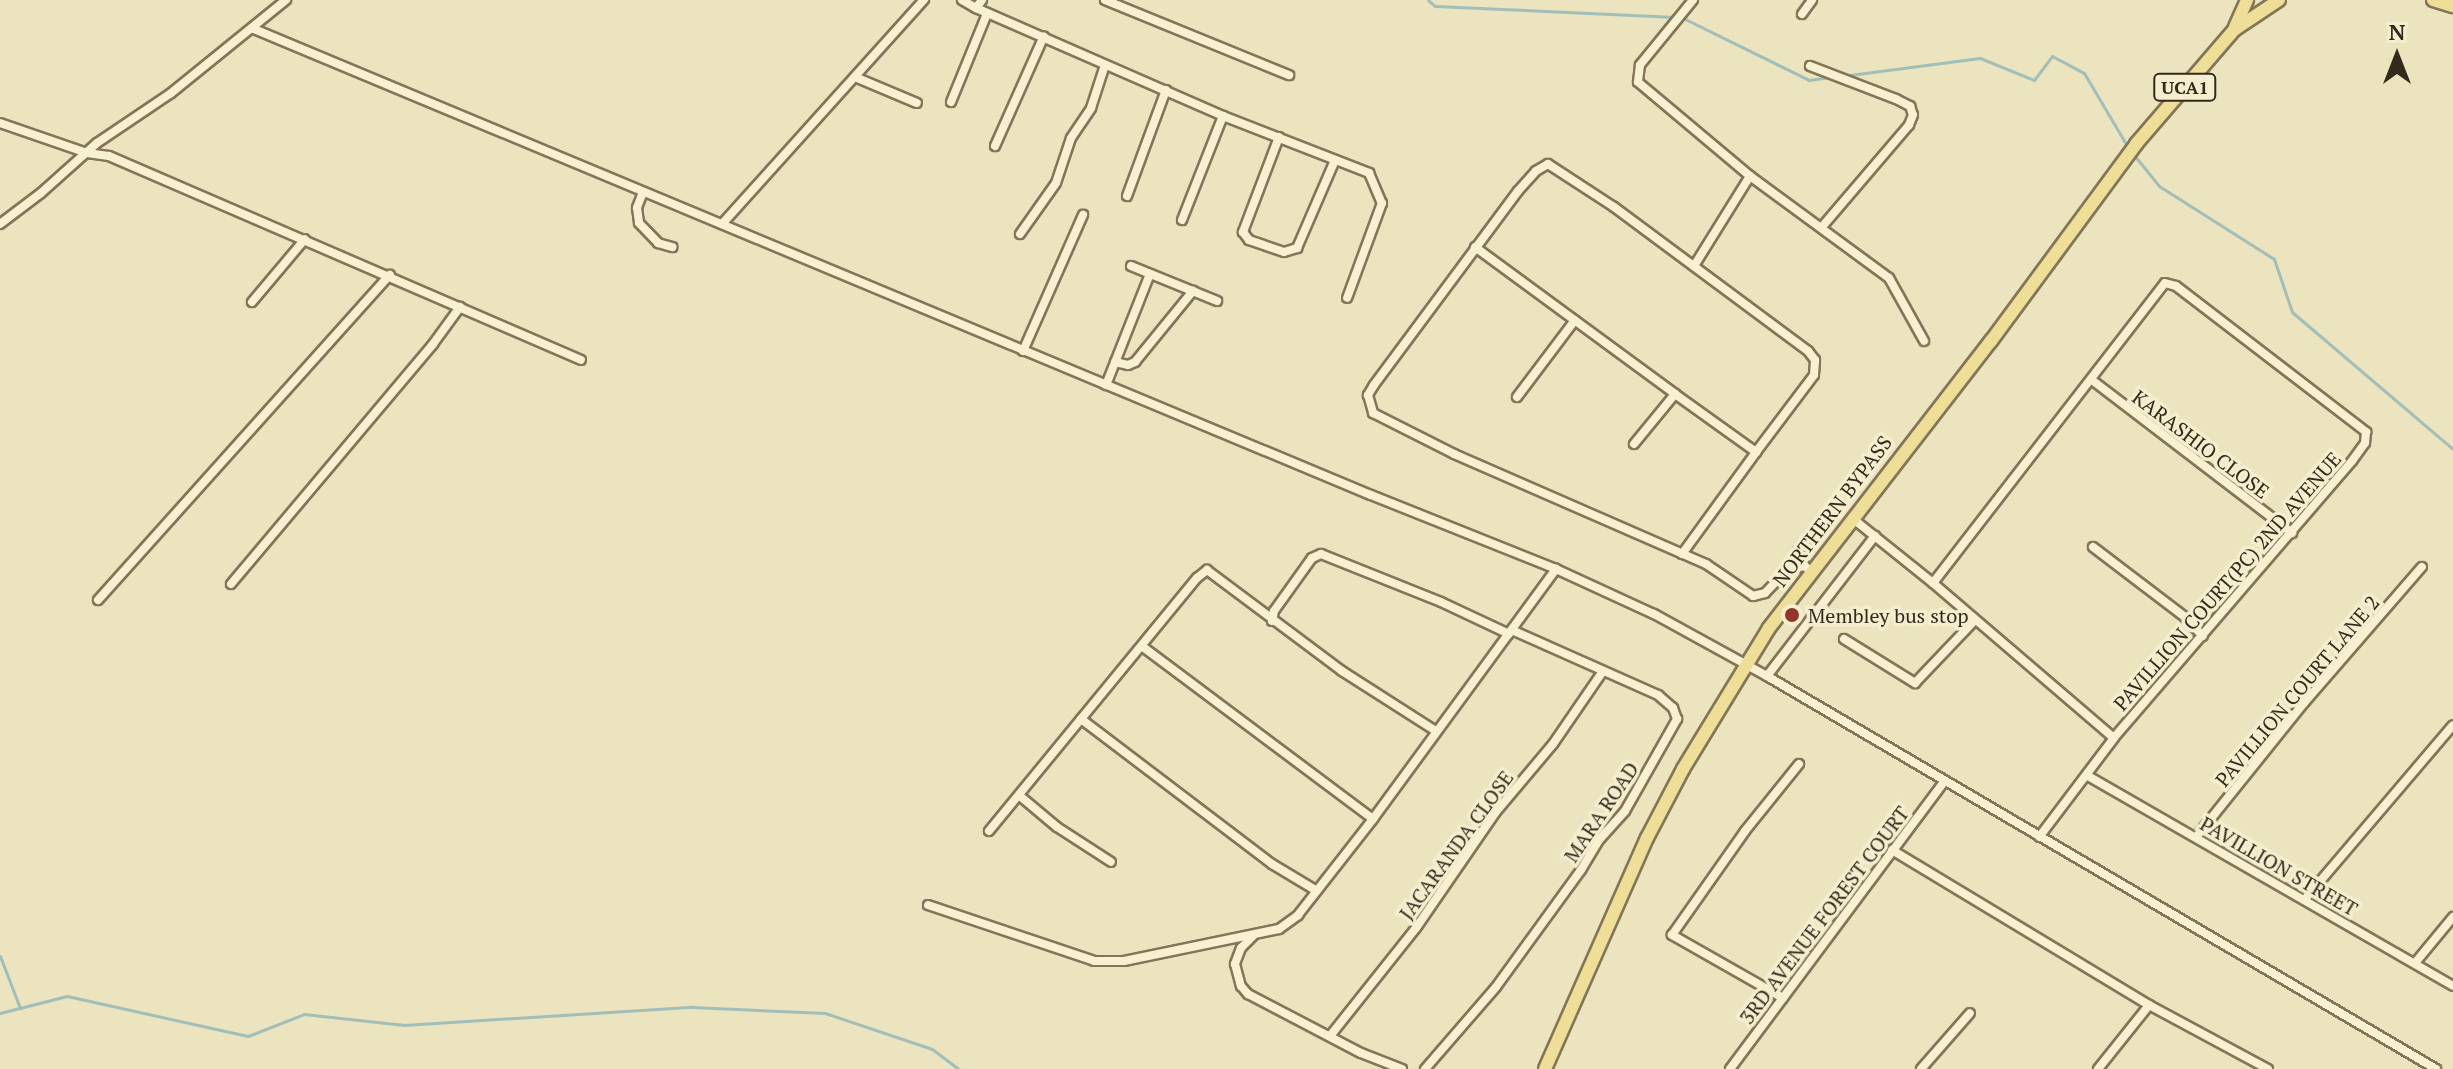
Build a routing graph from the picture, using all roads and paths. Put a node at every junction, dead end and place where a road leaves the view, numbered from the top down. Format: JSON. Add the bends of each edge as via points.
{"nodes":[{"id":1,"x":267,"y":0,"type":"edge"},
{"id":2,"x":286,"y":0,"type":"edge"},
{"id":3,"x":924,"y":0,"type":"edge"},
{"id":4,"x":962,"y":0,"type":"edge"},
{"id":5,"x":1105,"y":0,"type":"edge"},
{"id":6,"x":1693,"y":0,"type":"edge"},
{"id":7,"x":1812,"y":0,"type":"edge"},
{"id":8,"x":2247,"y":0,"type":"edge"},
{"id":9,"x":2279,"y":0,"type":"edge"},
{"id":10,"x":2433,"y":0,"type":"edge"},
{"id":11,"x":979,"y":4,"type":"edge"},
{"id":12,"x":2453,"y":6,"type":"edge"},
{"id":13,"x":277,"y":7,"type":"junction"},
{"id":14,"x":987,"y":14,"type":"junction"},
{"id":15,"x":1802,"y":14,"type":"dead end"},
{"id":16,"x":254,"y":29,"type":"junction"},
{"id":17,"x":2234,"y":30,"type":"junction"},
{"id":18,"x":1044,"y":36,"type":"junction"},
{"id":19,"x":1105,"y":65,"type":"junction"},
{"id":20,"x":1810,"y":66,"type":"dead end"},
{"id":21,"x":1289,"y":75,"type":"dead end"},
{"id":22,"x":855,"y":77,"type":"junction"},
{"id":23,"x":1166,"y":90,"type":"junction"},
{"id":24,"x":951,"y":102,"type":"dead end"},
{"id":25,"x":917,"y":103,"type":"dead end"},
{"id":26,"x":1223,"y":116,"type":"junction"},
{"id":27,"x":0,"y":123,"type":"edge"},
{"id":28,"x":1279,"y":137,"type":"junction"},
{"id":29,"x":995,"y":146,"type":"dead end"},
{"id":30,"x":87,"y":153,"type":"junction"},
{"id":31,"x":1335,"y":160,"type":"junction"},
{"id":32,"x":1750,"y":176,"type":"junction"},
{"id":33,"x":643,"y":192,"type":"junction"},
{"id":34,"x":1127,"y":196,"type":"dead end"},
{"id":35,"x":20,"y":210,"type":"junction"},
{"id":36,"x":0,"y":215,"type":"edge"},
{"id":37,"x":1083,"y":215,"type":"dead end"},
{"id":38,"x":1182,"y":220,"type":"dead end"},
{"id":39,"x":0,"y":224,"type":"edge"},
{"id":40,"x":722,"y":224,"type":"junction"},
{"id":41,"x":1822,"y":227,"type":"junction"},
{"id":42,"x":1020,"y":234,"type":"dead end"},
{"id":43,"x":305,"y":239,"type":"junction"},
{"id":44,"x":672,"y":247,"type":"dead end"},
{"id":45,"x":1475,"y":247,"type":"junction"},
{"id":46,"x":1131,"y":266,"type":"dead end"},
{"id":47,"x":1694,"y":266,"type":"junction"},
{"id":48,"x":1150,"y":274,"type":"junction"},
{"id":49,"x":390,"y":275,"type":"junction"},
{"id":50,"x":1193,"y":291,"type":"junction"},
{"id":51,"x":1347,"y":298,"type":"dead end"},
{"id":52,"x":1217,"y":301,"type":"dead end"},
{"id":53,"x":252,"y":302,"type":"dead end"},
{"id":54,"x":460,"y":307,"type":"junction"},
{"id":55,"x":1575,"y":320,"type":"junction"},
{"id":56,"x":1924,"y":341,"type":"dead end"},
{"id":57,"x":1023,"y":351,"type":"junction"},
{"id":58,"x":581,"y":360,"type":"dead end"},
{"id":59,"x":1115,"y":362,"type":"junction"},
{"id":60,"x":2092,"y":380,"type":"junction"},
{"id":61,"x":1106,"y":385,"type":"junction"},
{"id":62,"x":1675,"y":394,"type":"junction"},
{"id":63,"x":1517,"y":397,"type":"dead end"},
{"id":64,"x":1634,"y":444,"type":"dead end"},
{"id":65,"x":1756,"y":452,"type":"junction"},
{"id":66,"x":1835,"y":503,"type":"dead end"},
{"id":67,"x":1852,"y":518,"type":"junction"},
{"id":68,"x":2292,"y":533,"type":"junction"},
{"id":69,"x":1875,"y":536,"type":"junction"},
{"id":70,"x":2093,"y":547,"type":"dead end"},
{"id":71,"x":1682,"y":554,"type":"junction"},
{"id":72,"x":2422,"y":567,"type":"dead end"},
{"id":73,"x":1793,"y":568,"type":"junction"},
{"id":74,"x":1556,"y":569,"type":"junction"},
{"id":75,"x":1810,"y":571,"type":"junction"},
{"id":76,"x":1933,"y":583,"type":"junction"},
{"id":77,"x":231,"y":584,"type":"dead end"},
{"id":78,"x":98,"y":600,"type":"dead end"},
{"id":79,"x":1975,"y":620,"type":"junction"},
{"id":80,"x":1272,"y":621,"type":"junction"},
{"id":81,"x":1510,"y":632,"type":"junction"},
{"id":82,"x":2203,"y":636,"type":"junction"},
{"id":83,"x":1844,"y":639,"type":"dead end"},
{"id":84,"x":1143,"y":647,"type":"junction"},
{"id":85,"x":1746,"y":664,"type":"junction"},
{"id":86,"x":1603,"y":671,"type":"junction"},
{"id":87,"x":1767,"y":676,"type":"junction"},
{"id":88,"x":1081,"y":719,"type":"junction"},
{"id":89,"x":2453,"y":725,"type":"edge"},
{"id":90,"x":1436,"y":731,"type":"junction"},
{"id":91,"x":2114,"y":738,"type":"junction"},
{"id":92,"x":1799,"y":764,"type":"dead end"},
{"id":93,"x":2088,"y":776,"type":"junction"},
{"id":94,"x":1945,"y":781,"type":"junction"},
{"id":95,"x":1020,"y":796,"type":"junction"},
{"id":96,"x":1373,"y":819,"type":"junction"},
{"id":97,"x":989,"y":831,"type":"dead end"},
{"id":98,"x":2197,"y":836,"type":"junction"},
{"id":99,"x":2039,"y":837,"type":"junction"},
{"id":100,"x":1892,"y":850,"type":"junction"},
{"id":101,"x":1111,"y":862,"type":"dead end"},
{"id":102,"x":1317,"y":891,"type":"junction"},
{"id":103,"x":2305,"y":899,"type":"junction"},
{"id":104,"x":928,"y":905,"type":"dead end"},
{"id":105,"x":2453,"y":917,"type":"edge"},
{"id":106,"x":1253,"y":936,"type":"junction"},
{"id":107,"x":2415,"y":963,"type":"junction"},
{"id":108,"x":2453,"y":986,"type":"edge"},
{"id":109,"x":1783,"y":998,"type":"junction"},
{"id":110,"x":2149,"y":1005,"type":"junction"},
{"id":111,"x":1970,"y":1013,"type":"dead end"},
{"id":112,"x":1330,"y":1036,"type":"junction"},
{"id":113,"x":1402,"y":1069,"type":"edge"},
{"id":114,"x":1425,"y":1069,"type":"edge"},
{"id":115,"x":1545,"y":1069,"type":"edge"},
{"id":116,"x":1730,"y":1069,"type":"edge"},
{"id":117,"x":1921,"y":1069,"type":"edge"},
{"id":118,"x":2098,"y":1069,"type":"edge"},
{"id":119,"x":2268,"y":1069,"type":"edge"},
{"id":120,"x":2436,"y":1069,"type":"edge"}],
"edges":[{"from":1,"to":13,"type":"street"},
{"from":2,"to":13,"type":"street"},
{"from":3,"to":22,"type":"street"},
{"from":4,"to":11,"type":"street"},
{"from":5,"to":21,"type":"street"},
{"from":6,"to":32,"type":"street","via":[[1640,65],[1638,82]]},
{"from":7,"to":15,"type":"street"},
{"from":8,"to":17,"type":"main road","number":"UCA1"},
{"from":9,"to":17,"type":"main road","number":"UCA1"},
{"from":10,"to":12,"type":"main road"},
{"from":11,"to":14,"type":"street"},
{"from":13,"to":16,"type":"street"},
{"from":14,"to":18,"type":"street"},
{"from":14,"to":24,"type":"street"},
{"from":16,"to":30,"type":"street"},
{"from":16,"to":33,"type":"street"},
{"from":17,"to":67,"type":"main road","name":"NORTHERN BYPASS","number":"UCA1","via":[[2123,160]]},
{"from":18,"to":19,"type":"street"},
{"from":18,"to":29,"type":"street"},
{"from":19,"to":23,"type":"street"},
{"from":19,"to":42,"type":"street","via":[[1056,183]]},
{"from":20,"to":41,"type":"street","via":[[1896,99],[1910,106],[1913,115]]},
{"from":22,"to":25,"type":"street"},
{"from":22,"to":40,"type":"street"},
{"from":23,"to":26,"type":"street"},
{"from":23,"to":34,"type":"street"},
{"from":26,"to":28,"type":"street"},
{"from":26,"to":38,"type":"street"},
{"from":27,"to":30,"type":"street"},
{"from":28,"to":31,"type":"street"},
{"from":28,"to":31,"type":"street","via":[[1243,232],[1249,240],[1284,252],[1297,248]]},
{"from":30,"to":35,"type":"street"},
{"from":30,"to":43,"type":"street","via":[[109,156]]},
{"from":31,"to":51,"type":"street","via":[[1369,173],[1382,203]]},
{"from":32,"to":41,"type":"street"},
{"from":32,"to":47,"type":"street"},
{"from":33,"to":40,"type":"street"},
{"from":33,"to":44,"type":"street","via":[[639,223],[658,243]]},
{"from":35,"to":36,"type":"street"},
{"from":35,"to":39,"type":"street"},
{"from":37,"to":57,"type":"street"},
{"from":40,"to":57,"type":"street"},
{"from":41,"to":56,"type":"street","via":[[1889,278]]},
{"from":43,"to":49,"type":"street"},
{"from":43,"to":53,"type":"street"},
{"from":45,"to":47,"type":"street","via":[[1518,191],[1548,164]]},
{"from":45,"to":55,"type":"street"},
{"from":45,"to":71,"type":"street","via":[[1374,385],[1368,395],[1373,413]]},
{"from":46,"to":48,"type":"street"},
{"from":47,"to":65,"type":"street","via":[[1815,360],[1814,375]]},
{"from":48,"to":50,"type":"street"},
{"from":48,"to":59,"type":"street"},
{"from":49,"to":54,"type":"street"},
{"from":49,"to":78,"type":"street"},
{"from":50,"to":52,"type":"street"},
{"from":50,"to":59,"type":"street","via":[[1135,362]]},
{"from":54,"to":58,"type":"street"},
{"from":54,"to":77,"type":"street"},
{"from":55,"to":62,"type":"street"},
{"from":55,"to":63,"type":"street"},
{"from":57,"to":61,"type":"street"},
{"from":59,"to":61,"type":"street"},
{"from":60,"to":68,"type":"street","name":"KARASHIO CLOSE"},
{"from":60,"to":68,"type":"street","name":"PAVILLION COURT(PC) 2ND AVENUE","via":[[2161,286],[2170,283],[2360,426],[2367,436]]},
{"from":60,"to":76,"type":"street","name":"PAVILLION COURT(PC) 2ND AVENUE"},
{"from":61,"to":74,"type":"street"},
{"from":62,"to":64,"type":"street"},
{"from":62,"to":65,"type":"street"},
{"from":65,"to":71,"type":"street"},
{"from":66,"to":73,"type":"street","via":[[1798,551]]},
{"from":67,"to":69,"type":"street"},
{"from":67,"to":75,"type":"main road","name":"NORTHERN BYPASS","number":"UCA1"},
{"from":68,"to":82,"type":"street","name":"PAVILLION COURT(PC) 2ND AVENUE"},
{"from":69,"to":76,"type":"street"},
{"from":69,"to":87,"type":"street"},
{"from":70,"to":82,"type":"street"},
{"from":71,"to":73,"type":"street","via":[[1757,597]]},
{"from":72,"to":98,"type":"street","name":"PAVILLION COURT LANE 2"},
{"from":73,"to":75,"type":"street","via":[[1805,566]]},
{"from":74,"to":81,"type":"street"},
{"from":74,"to":85,"type":"street"},
{"from":75,"to":85,"type":"main road","name":"NORTHERN BYPASS","number":"UCA1"},
{"from":76,"to":79,"type":"street"},
{"from":79,"to":83,"type":"street","via":[[1915,683]]},
{"from":79,"to":91,"type":"street"},
{"from":80,"to":81,"type":"street","name":"MARA ROAD","via":[[1312,558],[1321,554]]},
{"from":80,"to":84,"type":"street","via":[[1207,570]]},
{"from":80,"to":90,"type":"street"},
{"from":81,"to":86,"type":"street","name":"MARA ROAD"},
{"from":81,"to":90,"type":"street"},
{"from":82,"to":91,"type":"street","name":"PAVILLION COURT(PC) 2ND AVENUE"},
{"from":84,"to":88,"type":"street"},
{"from":84,"to":96,"type":"street"},
{"from":85,"to":87,"type":"street"},
{"from":85,"to":115,"type":"main road","name":"NORTHERN BYPASS","number":"UCA1","via":[[1647,838]]},
{"from":86,"to":112,"type":"street","name":"JACARANDA CLOSE"},
{"from":86,"to":114,"type":"street","name":"MARA ROAD","via":[[1666,701],[1676,714],[1675,726],[1625,811],[1496,987]]},
{"from":87,"to":94,"type":"street"},
{"from":88,"to":95,"type":"street"},
{"from":88,"to":102,"type":"street","via":[[1272,864]]},
{"from":89,"to":103,"type":"street"},
{"from":90,"to":96,"type":"street"},
{"from":91,"to":93,"type":"street","name":"PAVILLION COURT(PC) 2ND AVENUE"},
{"from":92,"to":109,"type":"street","via":[[1672,935]]},
{"from":93,"to":98,"type":"street","name":"PAVILLION STREET"},
{"from":93,"to":99,"type":"street","name":"PAVILLION COURT(PC) 2ND AVENUE"},
{"from":94,"to":99,"type":"street"},
{"from":94,"to":100,"type":"street","name":"3RD AVENUE FOREST COURT"},
{"from":95,"to":97,"type":"street"},
{"from":95,"to":101,"type":"street"},
{"from":96,"to":102,"type":"street"},
{"from":98,"to":103,"type":"street","name":"PAVILLION STREET"},
{"from":99,"to":120,"type":"street"},
{"from":100,"to":109,"type":"street","name":"3RD AVENUE FOREST COURT"},
{"from":100,"to":110,"type":"street"},
{"from":102,"to":106,"type":"street","via":[[1287,924]]},
{"from":103,"to":107,"type":"street","name":"PAVILLION STREET"},
{"from":104,"to":106,"type":"street","via":[[1094,961],[1124,961]]},
{"from":105,"to":107,"type":"street"},
{"from":106,"to":112,"type":"street","via":[[1235,964],[1244,991]]},
{"from":107,"to":108,"type":"street","name":"PAVILLION STREET"},
{"from":109,"to":116,"type":"street","name":"3RD AVENUE FOREST COURT"},
{"from":110,"to":118,"type":"street"},
{"from":110,"to":119,"type":"street"},
{"from":111,"to":117,"type":"street"},
{"from":112,"to":113,"type":"street"}]}
